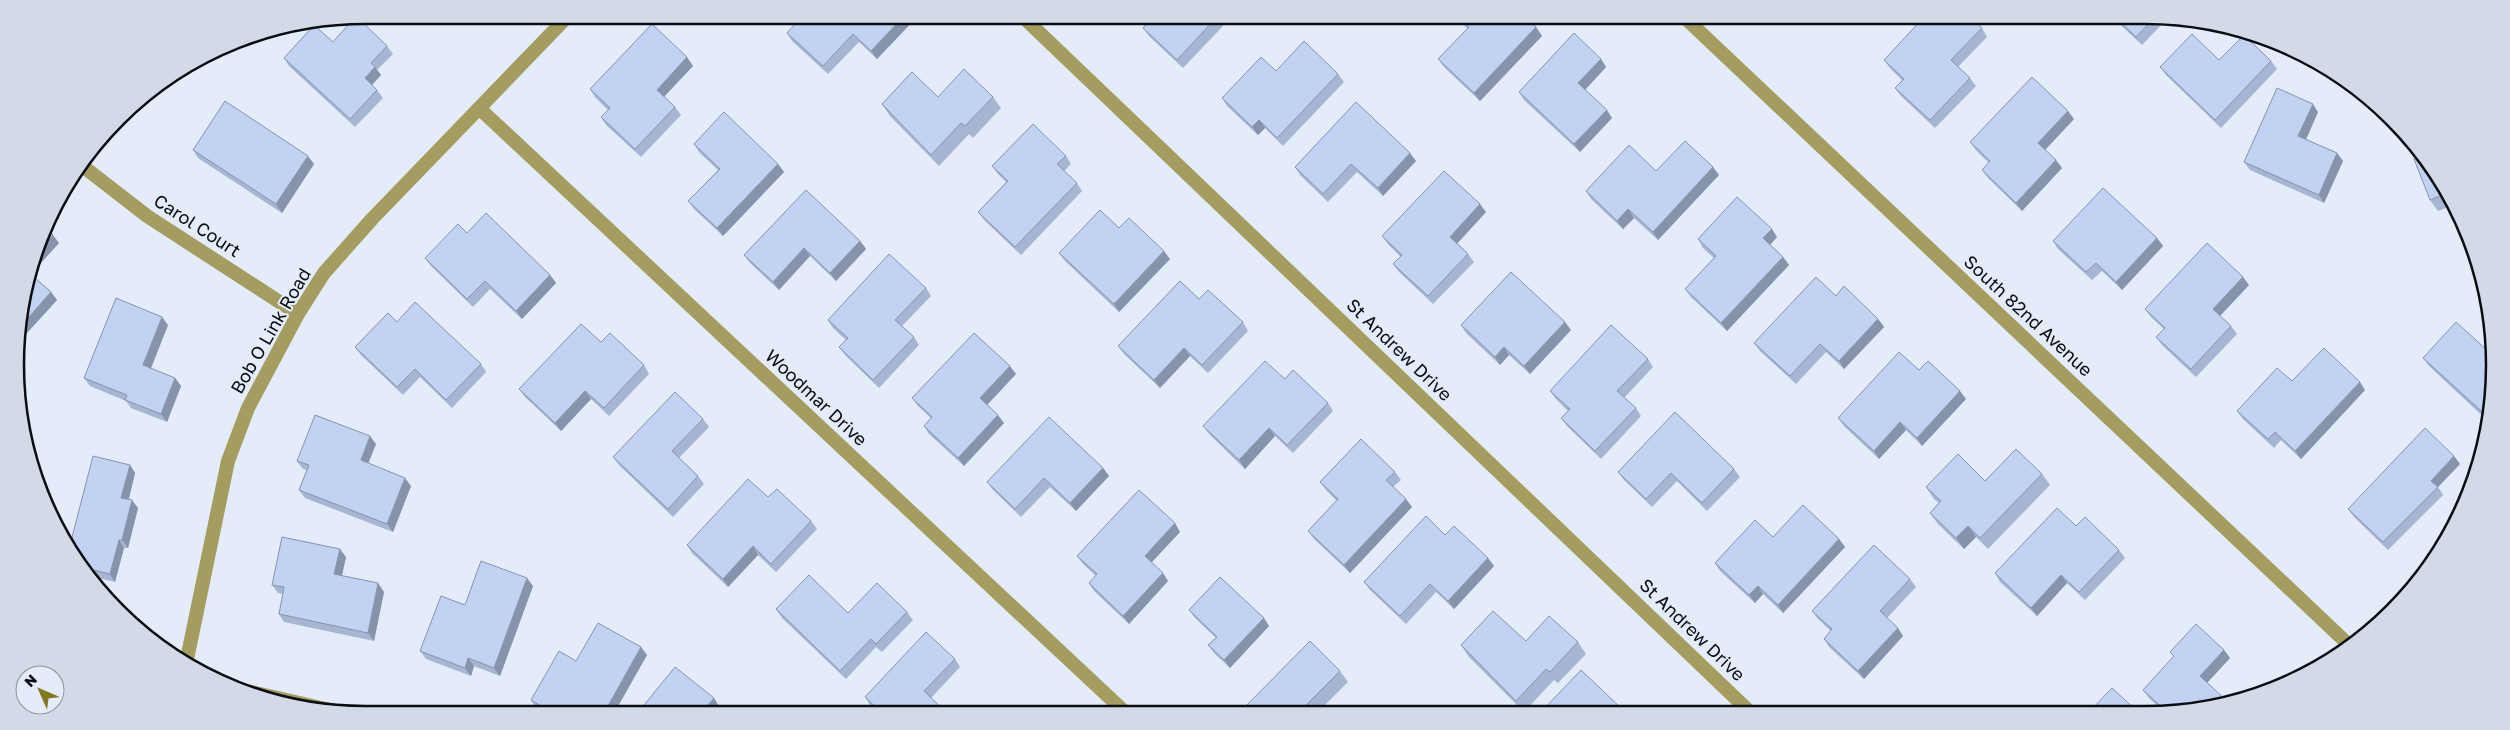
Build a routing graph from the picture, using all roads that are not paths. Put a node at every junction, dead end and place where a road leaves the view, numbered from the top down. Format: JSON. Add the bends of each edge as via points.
{"nodes":[{"id":1,"x":560,"y":24,"type":"edge"},
{"id":2,"x":1030,"y":24,"type":"edge"},
{"id":3,"x":1692,"y":24,"type":"edge"},
{"id":4,"x":480,"y":109,"type":"junction"},
{"id":5,"x":86,"y":168,"type":"edge"},
{"id":6,"x":298,"y":314,"type":"junction"},
{"id":7,"x":2345,"y":642,"type":"edge"},
{"id":8,"x":187,"y":657,"type":"edge"},
{"id":9,"x":1118,"y":706,"type":"edge"},
{"id":10,"x":1744,"y":706,"type":"edge"}],
"edges":[{"from":1,"to":4,"type":"street","name":"Bob O Link Road"},
{"from":2,"to":10,"type":"street","name":"St Andrew Drive"},
{"from":3,"to":7,"type":"street","name":"South 82nd Avenue"},
{"from":4,"to":6,"type":"street","name":"Bob O Link Road","via":[[324,273]]},
{"from":4,"to":9,"type":"street","name":"Woodmar Drive"},
{"from":5,"to":6,"type":"street","name":"Carol Court","via":[[147,216]]},
{"from":6,"to":8,"type":"street","name":"Bob O Link Road","via":[[248,408],[228,461]]}]}
